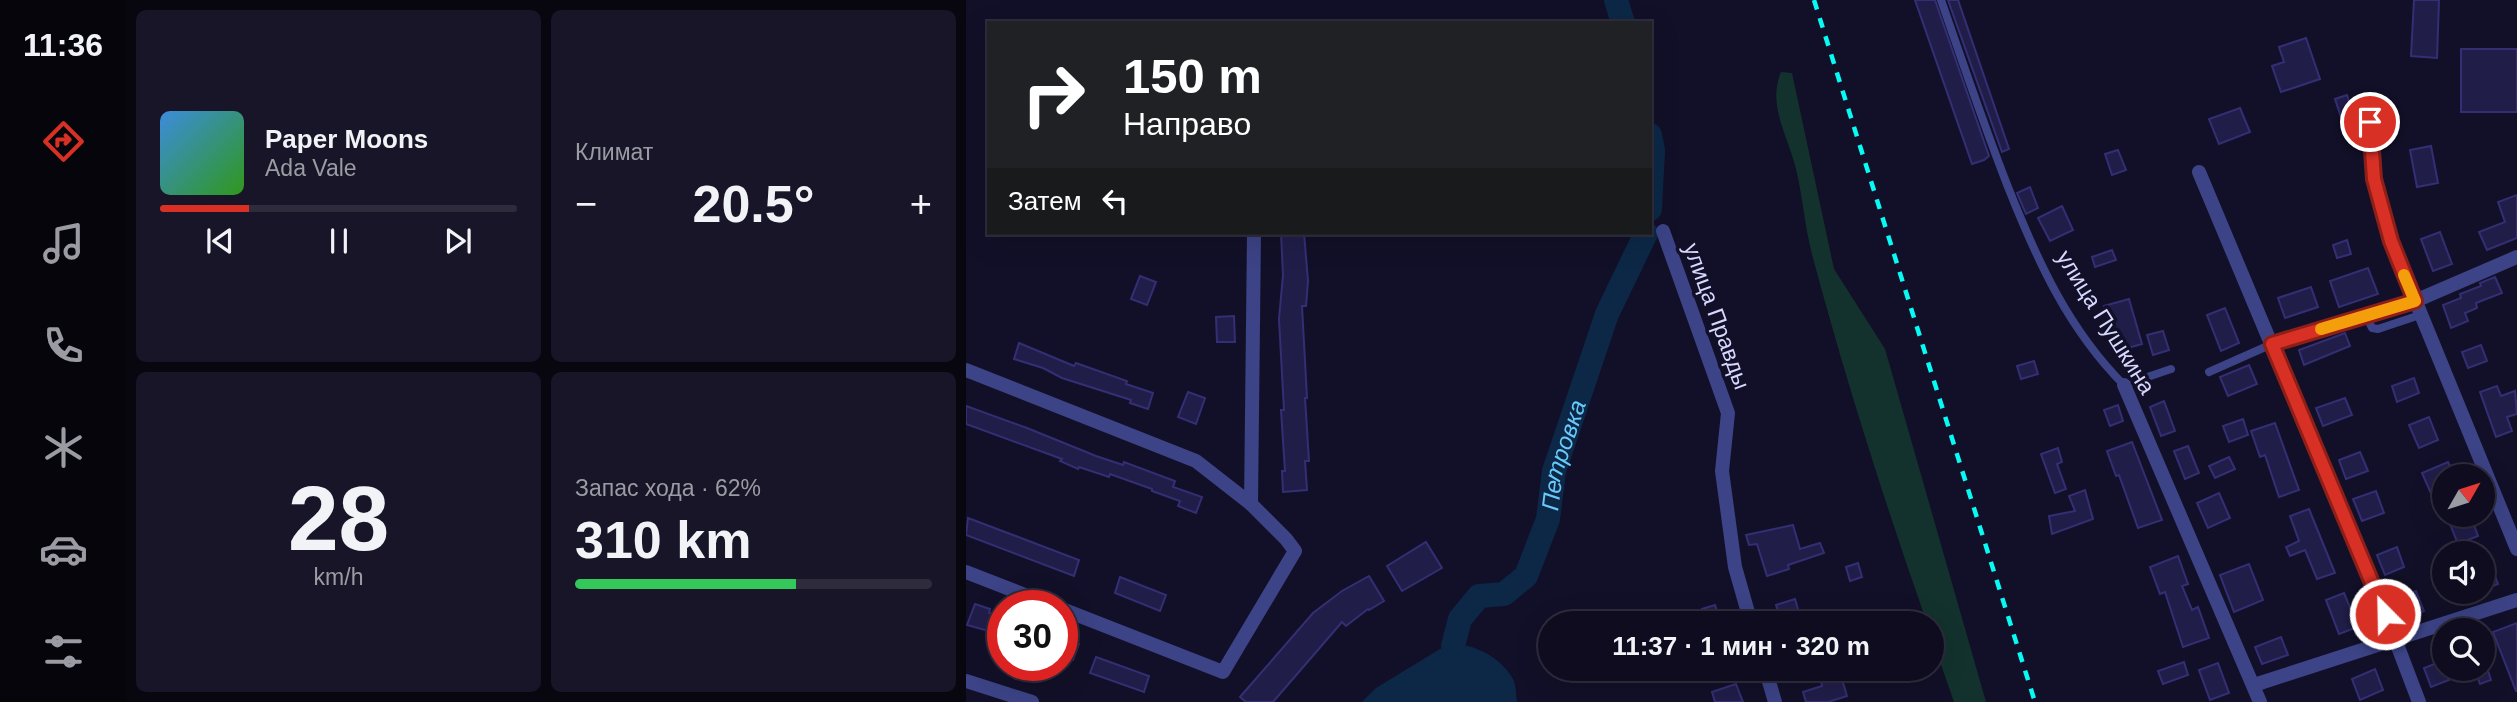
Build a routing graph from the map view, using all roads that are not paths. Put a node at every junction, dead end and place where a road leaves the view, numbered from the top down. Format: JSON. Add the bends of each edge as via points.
{"nodes":[{"id":1,"x":1941,"y":0,"type":"edge"},
{"id":2,"x":2370,"y":122,"type":"dead end"},
{"id":3,"x":2199,"y":172,"type":"dead end"},
{"id":4,"x":1663,"y":231,"type":"dead end"},
{"id":5,"x":1254,"y":235,"type":"edge"},
{"id":6,"x":2517,"y":257,"type":"edge"},
{"id":7,"x":2415,"y":301,"type":"junction"},
{"id":8,"x":2420,"y":315,"type":"junction"},
{"id":9,"x":2366,"y":316,"type":"junction"},
{"id":10,"x":2272,"y":344,"type":"junction"},
{"id":11,"x":2172,"y":369,"type":"dead end"},
{"id":12,"x":966,"y":370,"type":"edge"},
{"id":13,"x":2209,"y":372,"type":"dead end"},
{"id":14,"x":2124,"y":385,"type":"junction"},
{"id":15,"x":1251,"y":504,"type":"junction"},
{"id":16,"x":2517,"y":549,"type":"edge"},
{"id":17,"x":966,"y":572,"type":"edge"},
{"id":18,"x":1012,"y":590,"type":"edge"},
{"id":19,"x":2517,"y":600,"type":"edge"},
{"id":20,"x":1748,"y":611,"type":"edge"},
{"id":21,"x":1078,"y":615,"type":"edge"},
{"id":22,"x":2395,"y":639,"type":"junction"},
{"id":23,"x":966,"y":681,"type":"edge"},
{"id":24,"x":1769,"y":681,"type":"edge"},
{"id":25,"x":2254,"y":685,"type":"junction"},
{"id":26,"x":1032,"y":702,"type":"edge"},
{"id":27,"x":1775,"y":702,"type":"edge"},
{"id":28,"x":2260,"y":702,"type":"edge"},
{"id":29,"x":2419,"y":702,"type":"edge"}],
"edges":[{"from":1,"to":14,"type":"lane","name":"улица Пушкина","via":[[1990,141],[2046,276],[2078,330]]},
{"from":2,"to":7,"type":"street","via":[[2374,179],[2391,241]]},
{"from":3,"to":10,"type":"street"},
{"from":4,"to":20,"type":"street","name":"улица Правды","via":[[1728,413],[1722,471],[1735,567]]},
{"from":5,"to":15,"type":"street"},
{"from":6,"to":7,"type":"street"},
{"from":7,"to":8,"type":"street"},
{"from":7,"to":9,"type":"street"},
{"from":8,"to":9,"type":"lane","via":[[2378,328],[2368,324]]},
{"from":8,"to":16,"type":"street"},
{"from":9,"to":10,"type":"street"},
{"from":10,"to":13,"type":"lane"},
{"from":10,"to":22,"type":"street"},
{"from":11,"to":14,"type":"lane"},
{"from":12,"to":15,"type":"street","via":[[1196,461]]},
{"from":14,"to":25,"type":"street","name":"улица Пушкина"},
{"from":15,"to":21,"type":"street","via":[[1295,551],[1223,672]]},
{"from":17,"to":18,"type":"street"},
{"from":19,"to":22,"type":"street"},
{"from":22,"to":25,"type":"street"},
{"from":22,"to":29,"type":"street"},
{"from":23,"to":26,"type":"street"},
{"from":24,"to":27,"type":"street"},
{"from":25,"to":28,"type":"street","name":"улица Пушкина"}]}
